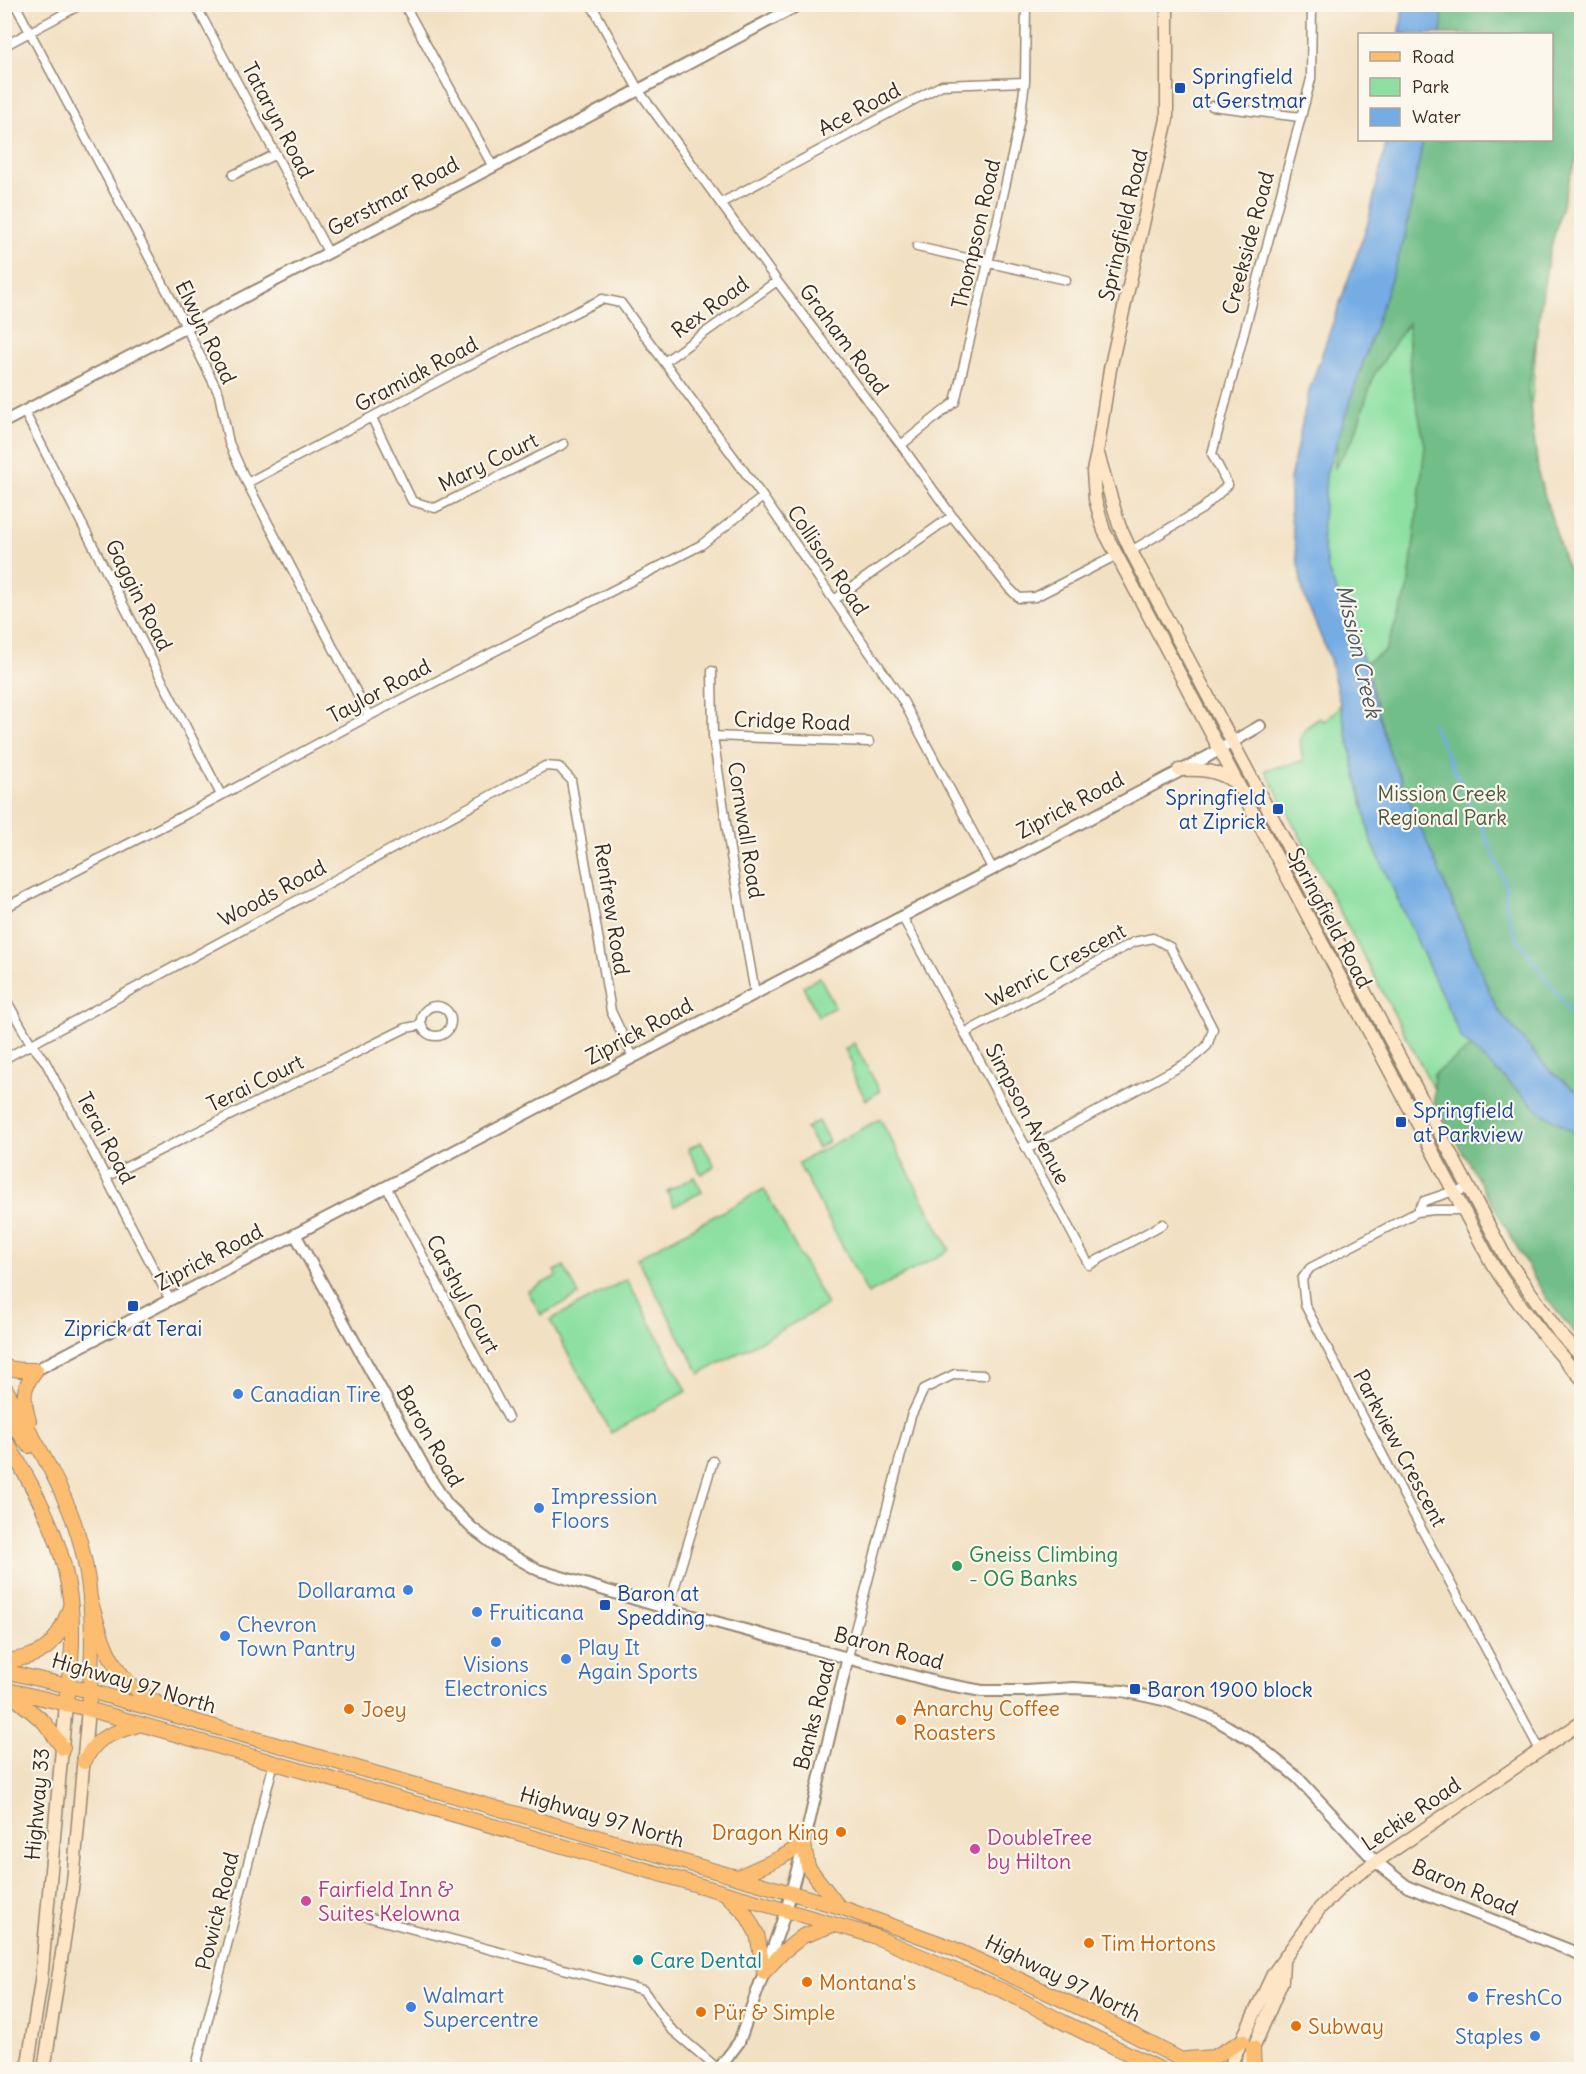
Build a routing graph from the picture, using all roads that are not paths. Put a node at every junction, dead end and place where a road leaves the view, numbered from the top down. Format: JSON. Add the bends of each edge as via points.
{"nodes":[{"id":1,"x":15,"y":4,"type":"edge"},
{"id":2,"x":82,"y":4,"type":"edge"},
{"id":3,"x":195,"y":4,"type":"edge"},
{"id":4,"x":404,"y":4,"type":"edge"},
{"id":5,"x":591,"y":4,"type":"edge"},
{"id":6,"x":800,"y":4,"type":"edge"},
{"id":7,"x":1026,"y":4,"type":"edge"},
{"id":8,"x":1167,"y":4,"type":"edge"},
{"id":9,"x":1312,"y":4,"type":"edge"},
{"id":10,"x":29,"y":33,"type":"junction"},
{"id":11,"x":4,"y":46,"type":"edge"},
{"id":12,"x":1025,"y":82,"type":"junction"},
{"id":13,"x":639,"y":91,"type":"junction"},
{"id":14,"x":1212,"y":106,"type":"dead end"},
{"id":15,"x":1300,"y":117,"type":"junction"},
{"id":16,"x":276,"y":154,"type":"junction"},
{"id":17,"x":492,"y":165,"type":"junction"},
{"id":18,"x":233,"y":175,"type":"dead end"},
{"id":19,"x":721,"y":204,"type":"junction"},
{"id":20,"x":917,"y":247,"type":"dead end"},
{"id":21,"x":328,"y":252,"type":"junction"},
{"id":22,"x":988,"y":263,"type":"junction"},
{"id":23,"x":1066,"y":280,"type":"dead end"},
{"id":24,"x":777,"y":281,"type":"junction"},
{"id":25,"x":602,"y":299,"type":"joint"},
{"id":26,"x":186,"y":327,"type":"junction"},
{"id":27,"x":664,"y":362,"type":"junction"},
{"id":28,"x":24,"y":411,"type":"junction"},
{"id":29,"x":372,"y":417,"type":"junction"},
{"id":30,"x":4,"y":422,"type":"edge"},
{"id":31,"x":564,"y":444,"type":"dead end"},
{"id":32,"x":901,"y":445,"type":"junction"},
{"id":33,"x":1097,"y":453,"type":"junction"},
{"id":34,"x":247,"y":483,"type":"junction"},
{"id":35,"x":763,"y":497,"type":"junction"},
{"id":36,"x":952,"y":516,"type":"junction"},
{"id":37,"x":1131,"y":551,"type":"junction"},
{"id":38,"x":1117,"y":555,"type":"junction"},
{"id":39,"x":834,"y":600,"type":"junction"},
{"id":40,"x":712,"y":671,"type":"dead end"},
{"id":41,"x":369,"y":716,"type":"junction"},
{"id":42,"x":1260,"y":726,"type":"dead end"},
{"id":43,"x":713,"y":736,"type":"junction"},
{"id":44,"x":869,"y":742,"type":"dead end"},
{"id":45,"x":1233,"y":742,"type":"junction"},
{"id":46,"x":1219,"y":750,"type":"junction"},
{"id":47,"x":559,"y":767,"type":"joint"},
{"id":48,"x":1179,"y":770,"type":"junction"},
{"id":49,"x":1238,"y":785,"type":"junction"},
{"id":50,"x":221,"y":795,"type":"junction"},
{"id":51,"x":992,"y":868,"type":"junction"},
{"id":52,"x":4,"y":908,"type":"edge"},
{"id":53,"x":902,"y":916,"type":"junction"},
{"id":54,"x":755,"y":993,"type":"junction"},
{"id":55,"x":4,"y":996,"type":"edge"},
{"id":56,"x":422,"y":1024,"type":"dead end"},
{"id":57,"x":965,"y":1033,"type":"junction"},
{"id":58,"x":31,"y":1044,"type":"junction"},
{"id":59,"x":633,"y":1057,"type":"junction"},
{"id":60,"x":4,"y":1059,"type":"edge"},
{"id":61,"x":1027,"y":1149,"type":"junction"},
{"id":62,"x":106,"y":1177,"type":"junction"},
{"id":63,"x":386,"y":1186,"type":"junction"},
{"id":64,"x":1469,"y":1189,"type":"junction"},
{"id":65,"x":1454,"y":1191,"type":"junction"},
{"id":66,"x":1463,"y":1210,"type":"junction"},
{"id":67,"x":1418,"y":1212,"type":"junction"},
{"id":68,"x":1163,"y":1224,"type":"dead end"},
{"id":69,"x":296,"y":1234,"type":"junction"},
{"id":70,"x":170,"y":1300,"type":"junction"},
{"id":71,"x":1581,"y":1357,"type":"edge"},
{"id":72,"x":4,"y":1366,"type":"edge"},
{"id":73,"x":36,"y":1370,"type":"junction"},
{"id":74,"x":984,"y":1375,"type":"dead end"},
{"id":75,"x":1581,"y":1379,"type":"edge"},
{"id":76,"x":4,"y":1386,"type":"edge"},
{"id":77,"x":4,"y":1413,"type":"edge"},
{"id":78,"x":508,"y":1418,"type":"dead end"},
{"id":79,"x":4,"y":1438,"type":"edge"},
{"id":80,"x":35,"y":1443,"type":"junction"},
{"id":81,"x":712,"y":1461,"type":"dead end"},
{"id":82,"x":52,"y":1476,"type":"junction"},
{"id":83,"x":90,"y":1599,"type":"junction"},
{"id":84,"x":70,"y":1606,"type":"junction"},
{"id":85,"x":668,"y":1609,"type":"junction"},
{"id":86,"x":848,"y":1657,"type":"junction"},
{"id":87,"x":4,"y":1661,"type":"edge"},
{"id":88,"x":4,"y":1671,"type":"edge"},
{"id":89,"x":68,"y":1686,"type":"junction"},
{"id":90,"x":5,"y":1690,"type":"edge"},
{"id":91,"x":90,"y":1691,"type":"junction"},
{"id":92,"x":66,"y":1704,"type":"junction"},
{"id":93,"x":88,"y":1709,"type":"junction"},
{"id":94,"x":181,"y":1718,"type":"junction"},
{"id":95,"x":1581,"y":1722,"type":"edge"},
{"id":96,"x":138,"y":1725,"type":"junction"},
{"id":97,"x":63,"y":1748,"type":"junction"},
{"id":98,"x":1540,"y":1750,"type":"junction"},
{"id":99,"x":300,"y":1752,"type":"junction"},
{"id":100,"x":84,"y":1762,"type":"junction"},
{"id":101,"x":274,"y":1762,"type":"junction"},
{"id":102,"x":804,"y":1844,"type":"junction"},
{"id":103,"x":1375,"y":1861,"type":"junction"},
{"id":104,"x":738,"y":1877,"type":"junction"},
{"id":105,"x":725,"y":1893,"type":"junction"},
{"id":106,"x":791,"y":1893,"type":"junction"},
{"id":107,"x":840,"y":1907,"type":"junction"},
{"id":108,"x":786,"y":1911,"type":"junction"},
{"id":109,"x":360,"y":1915,"type":"dead end"},
{"id":110,"x":833,"y":1925,"type":"junction"},
{"id":111,"x":1581,"y":1956,"type":"edge"},
{"id":112,"x":764,"y":1972,"type":"junction"},
{"id":113,"x":1248,"y":2044,"type":"junction"},
{"id":114,"x":1181,"y":2059,"type":"junction"},
{"id":115,"x":718,"y":2069,"type":"edge"},
{"id":116,"x":27,"y":2070,"type":"edge"},
{"id":117,"x":44,"y":2070,"type":"edge"},
{"id":118,"x":195,"y":2070,"type":"edge"},
{"id":119,"x":1162,"y":2070,"type":"edge"},
{"id":120,"x":1201,"y":2070,"type":"edge"},
{"id":121,"x":1228,"y":2070,"type":"edge"},
{"id":122,"x":1244,"y":2070,"type":"edge"},
{"id":123,"x":1254,"y":2070,"type":"edge"}],
"edges":[{"from":1,"to":10,"type":"street","name":"Elwyn Road"},
{"from":2,"to":10,"type":"street"},
{"from":3,"to":16,"type":"street","name":"Tataryn Road"},
{"from":4,"to":17,"type":"street"},
{"from":5,"to":13,"type":"street","name":"Graham Road"},
{"from":6,"to":13,"type":"street","name":"Gerstmar Road"},
{"from":7,"to":12,"type":"street","name":"Thompson Road"},
{"from":8,"to":33,"type":"main road","name":"Springfield Road","via":[[1167,119],[1110,369]]},
{"from":9,"to":15,"type":"street","name":"Creekside Road","via":[[1311,79]]},
{"from":10,"to":11,"type":"street"},
{"from":10,"to":26,"type":"street","name":"Elwyn Road"},
{"from":12,"to":19,"type":"street","name":"Ace Road","via":[[942,85]]},
{"from":12,"to":22,"type":"street","name":"Thompson Road"},
{"from":13,"to":17,"type":"street","name":"Gerstmar Road"},
{"from":13,"to":19,"type":"street","name":"Graham Road"},
{"from":14,"to":15,"type":"street"},
{"from":15,"to":37,"type":"street","name":"Creekside Road","via":[[1212,453],[1228,485],[1202,509]]},
{"from":16,"to":18,"type":"street"},
{"from":16,"to":21,"type":"street","name":"Tataryn Road"},
{"from":17,"to":21,"type":"street","name":"Gerstmar Road"},
{"from":19,"to":24,"type":"street","name":"Graham Road"},
{"from":20,"to":22,"type":"street"},
{"from":21,"to":26,"type":"street","name":"Gerstmar Road"},
{"from":22,"to":23,"type":"street"},
{"from":22,"to":32,"type":"street","name":"Thompson Road","via":[[955,402]]},
{"from":24,"to":27,"type":"street","name":"Rex Road"},
{"from":24,"to":32,"type":"street","name":"Graham Road"},
{"from":25,"to":27,"type":"street","name":"Collison Road","via":[[621,303]]},
{"from":25,"to":29,"type":"street","name":"Gramiak Road"},
{"from":26,"to":28,"type":"street","name":"Gerstmar Road"},
{"from":26,"to":34,"type":"street","name":"Elwyn Road","via":[[219,394],[229,443]]},
{"from":27,"to":35,"type":"street","name":"Collison Road"},
{"from":28,"to":30,"type":"street","name":"Gerstmar Road"},
{"from":28,"to":50,"type":"street","name":"Gaggin Road"},
{"from":29,"to":31,"type":"street","name":"Mary Court","via":[[412,501],[435,508]]},
{"from":29,"to":34,"type":"street","name":"Gramiak Road"},
{"from":32,"to":36,"type":"street","name":"Graham Road"},
{"from":33,"to":37,"type":"main road","name":"Springfield Road"},
{"from":33,"to":38,"type":"main road","name":"Springfield Road","via":[[1093,471],[1095,499],[1104,531]]},
{"from":34,"to":41,"type":"street","name":"Elwyn Road"},
{"from":35,"to":39,"type":"street","name":"Collison Road"},
{"from":35,"to":41,"type":"street","name":"Taylor Road","via":[[701,545]]},
{"from":36,"to":38,"type":"street","name":"Graham Road","via":[[1020,598],[1035,597]]},
{"from":36,"to":39,"type":"street"},
{"from":37,"to":45,"type":"main road","name":"Springfield Road"},
{"from":38,"to":46,"type":"main road","name":"Springfield Road"},
{"from":39,"to":51,"type":"street","name":"Collison Road","via":[[903,701]]},
{"from":40,"to":43,"type":"street","name":"Cornwall Road"},
{"from":41,"to":50,"type":"street","name":"Taylor Road"},
{"from":42,"to":45,"type":"street","name":"Ziprick Road"},
{"from":43,"to":44,"type":"street","name":"Cridge Road"},
{"from":43,"to":54,"type":"street","name":"Cornwall Road"},
{"from":45,"to":46,"type":"street","name":"Ziprick Road"},
{"from":45,"to":64,"type":"main road","name":"Springfield Road"},
{"from":46,"to":48,"type":"street","name":"Ziprick Road"},
{"from":46,"to":49,"type":"main road","name":"Springfield Road"},
{"from":47,"to":58,"type":"street","name":"Woods Road","via":[[545,766]]},
{"from":47,"to":59,"type":"street","name":"Renfrew Road","via":[[571,780],[575,798],[611,1011]]},
{"from":48,"to":49,"type":"main road","via":[[1214,771]]},
{"from":48,"to":51,"type":"street","name":"Ziprick Road"},
{"from":49,"to":65,"type":"main road","name":"Springfield Road"},
{"from":50,"to":52,"type":"street","name":"Taylor Road"},
{"from":51,"to":53,"type":"street","name":"Ziprick Road"},
{"from":53,"to":54,"type":"street","name":"Ziprick Road"},
{"from":53,"to":57,"type":"street","name":"Simpson Avenue"},
{"from":54,"to":59,"type":"street","name":"Ziprick Road"},
{"from":55,"to":58,"type":"street","name":"Terai Road"},
{"from":56,"to":62,"type":"street","name":"Terai Court","via":[[406,1028]]},
{"from":57,"to":61,"type":"street","name":"Simpson Avenue"},
{"from":57,"to":61,"type":"street","name":"Wenric Crescent","via":[[1134,942],[1154,938],[1170,947],[1213,1029],[1207,1046],[1190,1061]]},
{"from":58,"to":60,"type":"street","name":"Woods Road"},
{"from":58,"to":62,"type":"street","name":"Terai Road","via":[[45,1061]]},
{"from":59,"to":63,"type":"street","name":"Ziprick Road"},
{"from":61,"to":68,"type":"street","name":"Simpson Avenue","via":[[1089,1265]]},
{"from":62,"to":70,"type":"street","name":"Terai Road"},
{"from":63,"to":69,"type":"street","name":"Ziprick Road"},
{"from":63,"to":78,"type":"street","name":"Carshyl Court"},
{"from":64,"to":65,"type":"street","name":"Parkview Crescent"},
{"from":64,"to":71,"type":"main road","name":"Springfield Road","via":[[1506,1258]]},
{"from":65,"to":66,"type":"main road","name":"Springfield Road"},
{"from":65,"to":67,"type":"street","name":"Parkview Crescent","via":[[1424,1201]]},
{"from":66,"to":67,"type":"street","name":"Parkview Crescent"},
{"from":66,"to":75,"type":"main road","name":"Springfield Road","via":[[1514,1298]]},
{"from":67,"to":98,"type":"street","name":"Parkview Crescent","via":[[1310,1268],[1302,1279],[1305,1305]]},
{"from":69,"to":70,"type":"street","name":"Ziprick Road"},
{"from":69,"to":85,"type":"street","name":"Baron Road","via":[[447,1504],[497,1547],[538,1570]]},
{"from":70,"to":73,"type":"street","name":"Ziprick Road"},
{"from":72,"to":73,"type":"main road"},
{"from":73,"to":76,"type":"main road"},
{"from":73,"to":80,"type":"main road","via":[[24,1392]]},
{"from":74,"to":86,"type":"street","name":"Banks Road","via":[[954,1374],[924,1389],[912,1416]]},
{"from":76,"to":80,"type":"main road"},
{"from":77,"to":82,"type":"main road"},
{"from":79,"to":84,"type":"main road","name":"Highway 33","via":[[49,1517],[60,1549]]},
{"from":80,"to":82,"type":"main road"},
{"from":81,"to":85,"type":"street"},
{"from":82,"to":83,"type":"main road","via":[[80,1543]]},
{"from":83,"to":91,"type":"main road","name":"Highway 33"},
{"from":83,"to":94,"type":"main road","via":[[103,1645],[119,1672],[137,1690]]},
{"from":84,"to":87,"type":"main road","via":[[61,1633],[46,1648]]},
{"from":84,"to":89,"type":"main road","name":"Highway 33"},
{"from":85,"to":86,"type":"street","name":"Baron Road"},
{"from":86,"to":102,"type":"street","name":"Banks Road"},
{"from":86,"to":103,"type":"street","name":"Baron Road","via":[[982,1691],[1123,1691],[1168,1701],[1213,1718],[1257,1744],[1298,1778]]},
{"from":88,"to":89,"type":"main road","name":"Highway 97 North"},
{"from":89,"to":91,"type":"main road","name":"Highway 97 North"},
{"from":89,"to":92,"type":"main road","name":"Highway 33"},
{"from":90,"to":92,"type":"main road","name":"Highway 97 North"},
{"from":90,"to":97,"type":"main road","via":[[44,1722]]},
{"from":91,"to":93,"type":"main road","name":"Highway 33"},
{"from":91,"to":94,"type":"main road","name":"Highway 97 North"},
{"from":92,"to":93,"type":"main road","name":"Highway 97 North"},
{"from":92,"to":97,"type":"main road","name":"Highway 33"},
{"from":93,"to":96,"type":"main road","name":"Highway 97 North"},
{"from":93,"to":100,"type":"main road","name":"Highway 33"},
{"from":94,"to":99,"type":"main road","name":"Highway 97 North"},
{"from":95,"to":98,"type":"main road","name":"Leckie Road"},
{"from":96,"to":100,"type":"main road","via":[[103,1738],[92,1746]]},
{"from":96,"to":101,"type":"main road","name":"Highway 97 North"},
{"from":97,"to":116,"type":"main road","name":"Highway 33","via":[[41,1981]]},
{"from":98,"to":103,"type":"main road","name":"Leckie Road"},
{"from":99,"to":101,"type":"main road"},
{"from":99,"to":104,"type":"main road","name":"Highway 97 North"},
{"from":100,"to":117,"type":"main road","name":"Highway 33","via":[[72,1893]]},
{"from":101,"to":105,"type":"main road","name":"Highway 97 North"},
{"from":101,"to":118,"type":"street","name":"Powick Road"},
{"from":102,"to":104,"type":"main road"},
{"from":102,"to":106,"type":"street","name":"Banks Road"},
{"from":102,"to":107,"type":"main road","via":[[808,1867]]},
{"from":103,"to":111,"type":"street","name":"Baron Road","via":[[1408,1887]]},
{"from":103,"to":113,"type":"main road","name":"Leckie Road","via":[[1320,1908],[1289,1949],[1283,1960],[1282,1981]]},
{"from":104,"to":106,"type":"main road","name":"Highway 97 North"},
{"from":105,"to":108,"type":"main road","name":"Highway 97 North"},
{"from":105,"to":112,"type":"main road","via":[[746,1914],[757,1934]]},
{"from":106,"to":107,"type":"main road","name":"Highway 97 North"},
{"from":106,"to":108,"type":"street","name":"Banks Road"},
{"from":107,"to":114,"type":"main road","name":"Highway 97 North","via":[[950,1947]]},
{"from":108,"to":110,"type":"main road","name":"Highway 97 North"},
{"from":108,"to":112,"type":"street","name":"Banks Road"},
{"from":109,"to":115,"type":"street","via":[[643,1990],[670,2028]]},
{"from":110,"to":112,"type":"main road","via":[[802,1936]]},
{"from":110,"to":119,"type":"main road","name":"Highway 97 North","via":[[871,1935],[962,1973]]},
{"from":112,"to":115,"type":"street","name":"Banks Road","via":[[739,2042]]},
{"from":113,"to":114,"type":"main road","via":[[1214,2057]]},
{"from":113,"to":121,"type":"main road","name":"Leckie Road"},
{"from":113,"to":122,"type":"main road","name":"Leckie Road"},
{"from":113,"to":123,"type":"main road"},
{"from":114,"to":120,"type":"main road","name":"Highway 97 North"}]}
